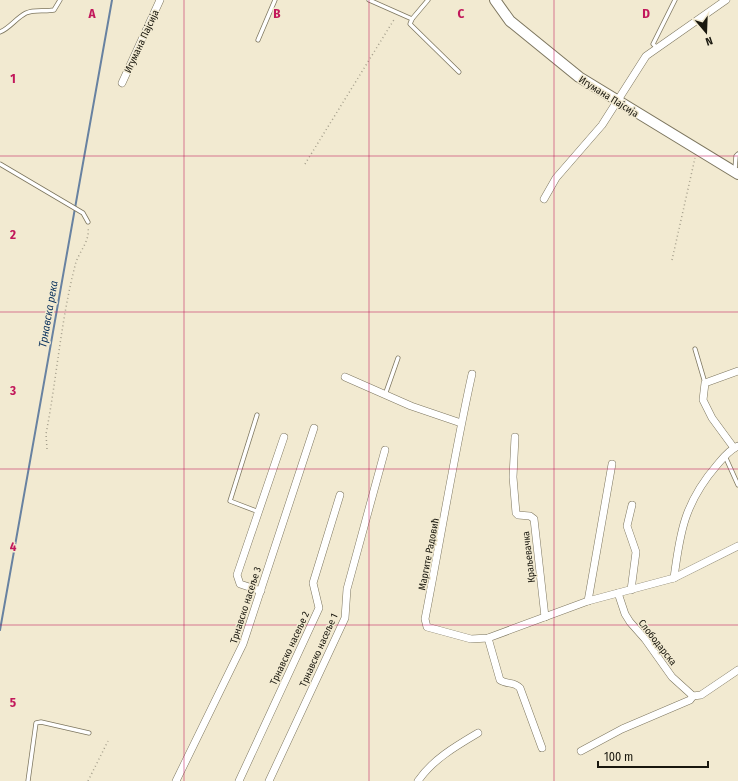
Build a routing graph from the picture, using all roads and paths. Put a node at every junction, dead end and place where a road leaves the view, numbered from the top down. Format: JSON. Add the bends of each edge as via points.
{"nodes":[{"id":1,"x":60,"y":0,"type":"edge"},
{"id":2,"x":160,"y":0,"type":"edge"},
{"id":3,"x":275,"y":0,"type":"edge"},
{"id":4,"x":369,"y":0,"type":"edge"},
{"id":5,"x":428,"y":0,"type":"edge"},
{"id":6,"x":495,"y":0,"type":"edge"},
{"id":7,"x":675,"y":0,"type":"edge"},
{"id":8,"x":726,"y":0,"type":"edge"},
{"id":9,"x":398,"y":13,"type":"junction"},
{"id":10,"x":412,"y":19,"type":"junction"},
{"id":11,"x":0,"y":32,"type":"edge"},
{"id":12,"x":258,"y":40,"type":"dead end"},
{"id":13,"x":657,"y":48,"type":"junction"},
{"id":14,"x":458,"y":72,"type":"dead end"},
{"id":15,"x":122,"y":83,"type":"dead end"},
{"id":16,"x":617,"y":102,"type":"junction"},
{"id":17,"x":697,"y":150,"type":"junction"},
{"id":18,"x":738,"y":154,"type":"edge"},
{"id":19,"x":0,"y":164,"type":"edge"},
{"id":20,"x":306,"y":164,"type":"dead end"},
{"id":21,"x":736,"y":173,"type":"edge"},
{"id":22,"x":544,"y":198,"type":"dead end"},
{"id":23,"x":88,"y":222,"type":"joint"},
{"id":24,"x":672,"y":260,"type":"dead end"},
{"id":25,"x":695,"y":349,"type":"dead end"},
{"id":26,"x":398,"y":358,"type":"dead end"},
{"id":27,"x":738,"y":371,"type":"edge"},
{"id":28,"x":472,"y":374,"type":"dead end"},
{"id":29,"x":345,"y":377,"type":"dead end"},
{"id":30,"x":704,"y":383,"type":"junction"},
{"id":31,"x":385,"y":395,"type":"junction"},
{"id":32,"x":257,"y":415,"type":"dead end"},
{"id":33,"x":461,"y":424,"type":"junction"},
{"id":34,"x":314,"y":428,"type":"dead end"},
{"id":35,"x":284,"y":437,"type":"dead end"},
{"id":36,"x":515,"y":437,"type":"dead end"},
{"id":37,"x":736,"y":447,"type":"edge"},
{"id":38,"x":47,"y":449,"type":"dead end"},
{"id":39,"x":384,"y":450,"type":"dead end"},
{"id":40,"x":725,"y":456,"type":"junction"},
{"id":41,"x":612,"y":464,"type":"dead end"},
{"id":42,"x":738,"y":485,"type":"edge"},
{"id":43,"x":340,"y":495,"type":"dead end"},
{"id":44,"x":632,"y":504,"type":"dead end"},
{"id":45,"x":259,"y":512,"type":"junction"},
{"id":46,"x":738,"y":546,"type":"edge"},
{"id":47,"x":674,"y":578,"type":"junction"},
{"id":48,"x":631,"y":590,"type":"junction"},
{"id":49,"x":261,"y":591,"type":"junction"},
{"id":50,"x":618,"y":594,"type":"junction"},
{"id":51,"x":588,"y":601,"type":"junction"},
{"id":52,"x":545,"y":617,"type":"junction"},
{"id":53,"x":488,"y":638,"type":"junction"},
{"id":54,"x":738,"y":670,"type":"edge"},
{"id":55,"x":694,"y":696,"type":"junction"},
{"id":56,"x":89,"y":733,"type":"dead end"},
{"id":57,"x":478,"y":733,"type":"dead end"},
{"id":58,"x":108,"y":741,"type":"dead end"},
{"id":59,"x":542,"y":748,"type":"dead end"},
{"id":60,"x":581,"y":751,"type":"dead end"},
{"id":61,"x":28,"y":781,"type":"edge"},
{"id":62,"x":88,"y":781,"type":"edge"},
{"id":63,"x":176,"y":781,"type":"edge"},
{"id":64,"x":239,"y":781,"type":"edge"},
{"id":65,"x":269,"y":781,"type":"edge"},
{"id":66,"x":418,"y":781,"type":"edge"}],
"edges":[{"from":1,"to":11,"type":"lane","via":[[54,10],[36,10],[25,14]]},
{"from":2,"to":15,"type":"street","name":"Игумана Пајсија"},
{"from":3,"to":12,"type":"lane"},
{"from":4,"to":9,"type":"lane"},
{"from":5,"to":10,"type":"lane"},
{"from":6,"to":16,"type":"street","name":"Игумана Пајсија","via":[[510,21],[579,77]]},
{"from":7,"to":13,"type":"lane","via":[[653,44]]},
{"from":8,"to":13,"type":"street"},
{"from":9,"to":10,"type":"lane"},
{"from":9,"to":20,"type":"path"},
{"from":10,"to":14,"type":"lane","via":[[410,24]]},
{"from":13,"to":16,"type":"street","via":[[646,56]]},
{"from":16,"to":17,"type":"street","name":"Игумана Пајсија"},
{"from":16,"to":22,"type":"street","via":[[602,125],[556,178]]},
{"from":17,"to":21,"type":"street","name":"Игумана Пајсија"},
{"from":17,"to":24,"type":"path"},
{"from":18,"to":21,"type":"lane"},
{"from":19,"to":23,"type":"lane","via":[[83,213]]},
{"from":23,"to":38,"type":"path","via":[[89,233],[77,260],[67,307],[46,434]]},
{"from":25,"to":30,"type":"lane"},
{"from":26,"to":31,"type":"lane"},
{"from":27,"to":30,"type":"street"},
{"from":28,"to":33,"type":"street","name":"Маргите Радовић"},
{"from":29,"to":31,"type":"street"},
{"from":30,"to":37,"type":"street","via":[[703,400],[712,418]]},
{"from":31,"to":33,"type":"street"},
{"from":32,"to":45,"type":"lane","via":[[230,501]]},
{"from":33,"to":53,"type":"street","name":"Маргите Радовић","via":[[425,619],[427,627],[471,639]]},
{"from":34,"to":49,"type":"street","name":"Трнавско насеље 3"},
{"from":35,"to":45,"type":"street"},
{"from":36,"to":52,"type":"street","name":"Краљевачка","via":[[513,477],[516,513],[534,519]]},
{"from":37,"to":40,"type":"street"},
{"from":39,"to":65,"type":"street","name":"Трнавско насеље 1","via":[[347,589],[345,618]]},
{"from":40,"to":42,"type":"lane"},
{"from":40,"to":47,"type":"street","via":[[694,495],[678,545]]},
{"from":41,"to":51,"type":"street"},
{"from":43,"to":64,"type":"street","name":"Трнавско насеље 2","via":[[313,583],[319,608]]},
{"from":44,"to":48,"type":"street","via":[[627,526],[636,552]]},
{"from":45,"to":49,"type":"street","via":[[237,580],[240,584]]},
{"from":46,"to":47,"type":"street","name":"Маргите Радовић"},
{"from":47,"to":48,"type":"street","name":"Маргите Радовић"},
{"from":48,"to":50,"type":"street","name":"Маргите Радовић"},
{"from":49,"to":63,"type":"street","name":"Трнавско насеље 3","via":[[232,670]]},
{"from":50,"to":51,"type":"street","name":"Маргите Радовић"},
{"from":50,"to":55,"type":"street","name":"Слободарска","via":[[630,622],[672,677]]},
{"from":51,"to":52,"type":"street","name":"Маргите Радовић"},
{"from":52,"to":53,"type":"street","name":"Маргите Радовић"},
{"from":53,"to":59,"type":"street","via":[[500,680],[513,683],[520,688]]},
{"from":54,"to":55,"type":"street","via":[[701,695]]},
{"from":55,"to":60,"type":"street"},
{"from":56,"to":61,"type":"lane","via":[[36,723]]},
{"from":57,"to":66,"type":"street","via":[[452,748],[425,770]]},
{"from":58,"to":62,"type":"path"}]}
